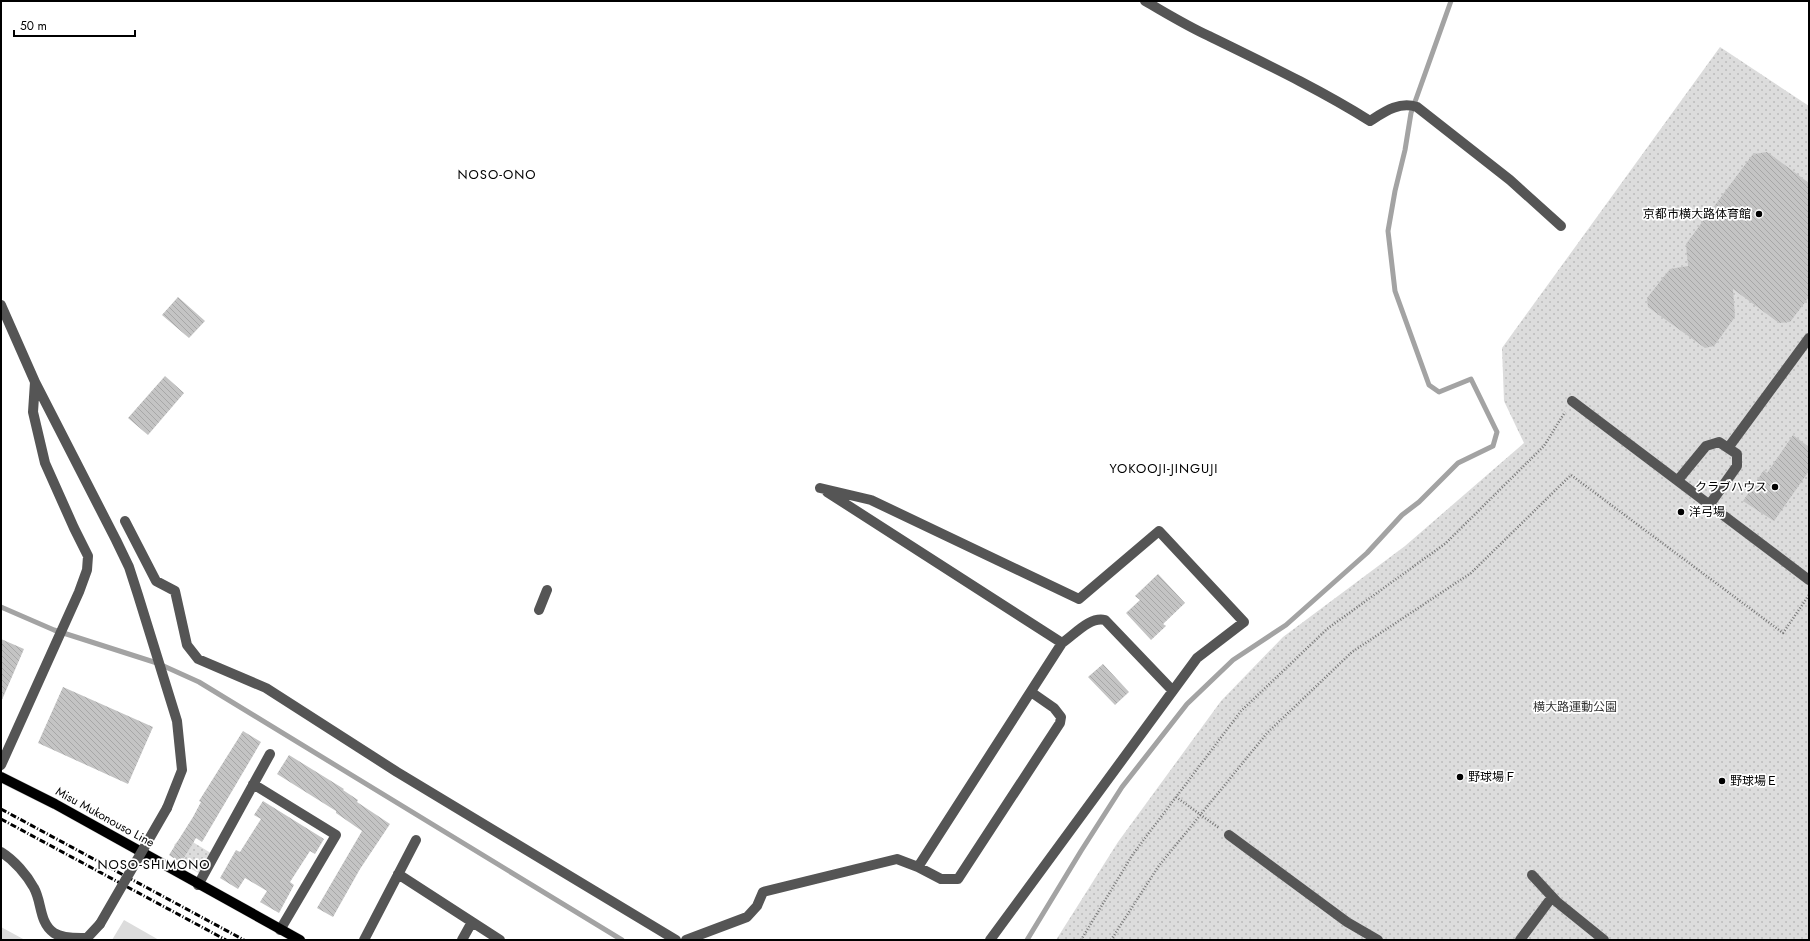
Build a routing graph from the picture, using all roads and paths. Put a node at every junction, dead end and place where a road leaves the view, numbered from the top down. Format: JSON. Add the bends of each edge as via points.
{"nodes":[{"id":1,"x":1145,"y":1,"type":"edge"},
{"id":2,"x":1561,"y":226,"type":"dead end"},
{"id":3,"x":1,"y":305,"type":"edge"},
{"id":4,"x":1809,"y":338,"type":"edge"},
{"id":5,"x":35,"y":382,"type":"junction"},
{"id":6,"x":1572,"y":401,"type":"joint"},
{"id":7,"x":1728,"y":448,"type":"junction"},
{"id":8,"x":1678,"y":480,"type":"junction"},
{"id":9,"x":1710,"y":504,"type":"junction"},
{"id":10,"x":125,"y":521,"type":"dead end"},
{"id":11,"x":1809,"y":580,"type":"edge"},
{"id":12,"x":547,"y":590,"type":"dead end"},
{"id":13,"x":1809,"y":595,"type":"edge"},
{"id":14,"x":539,"y":610,"type":"dead end"},
{"id":15,"x":1062,"y":643,"type":"junction"},
{"id":16,"x":1172,"y":690,"type":"junction"},
{"id":17,"x":1031,"y":692,"type":"junction"},
{"id":18,"x":270,"y":754,"type":"dead end"},
{"id":19,"x":1,"y":765,"type":"edge"},
{"id":20,"x":1,"y":777,"type":"edge"},
{"id":21,"x":253,"y":784,"type":"junction"},
{"id":22,"x":1176,"y":797,"type":"junction"},
{"id":23,"x":1200,"y":814,"type":"junction"},
{"id":24,"x":1229,"y":836,"type":"joint"},
{"id":25,"x":416,"y":840,"type":"dead end"},
{"id":26,"x":1,"y":852,"type":"edge"},
{"id":27,"x":918,"y":867,"type":"junction"},
{"id":28,"x":398,"y":874,"type":"junction"},
{"id":29,"x":1532,"y":875,"type":"dead end"},
{"id":30,"x":198,"y":885,"type":"junction"},
{"id":31,"x":1552,"y":897,"type":"junction"},
{"id":32,"x":472,"y":922,"type":"junction"},
{"id":33,"x":280,"y":930,"type":"junction"},
{"id":34,"x":1373,"y":939,"type":"edge"},
{"id":35,"x":300,"y":940,"type":"edge"},
{"id":36,"x":364,"y":940,"type":"edge"},
{"id":37,"x":462,"y":940,"type":"edge"},
{"id":38,"x":500,"y":940,"type":"edge"},
{"id":39,"x":676,"y":940,"type":"edge"},
{"id":40,"x":686,"y":940,"type":"edge"},
{"id":41,"x":990,"y":940,"type":"edge"},
{"id":42,"x":1081,"y":940,"type":"edge"},
{"id":43,"x":1111,"y":940,"type":"edge"},
{"id":44,"x":1520,"y":940,"type":"edge"},
{"id":45,"x":1604,"y":940,"type":"edge"}],
"edges":[{"from":1,"to":2,"type":"street","via":[[1208,36],[1336,100],[1370,122],[1397,106],[1413,106],[1510,180]]},
{"from":3,"to":5,"type":"street"},
{"from":4,"to":7,"type":"street"},
{"from":5,"to":19,"type":"street","via":[[33,412],[45,463],[88,556],[88,570]]},
{"from":5,"to":26,"type":"street","bridge":true,"via":[[129,567],[178,721],[182,770],[167,808],[100,924],[87,938],[68,938],[53,933],[43,918],[35,889],[11,859]]},
{"from":6,"to":8,"type":"street"},
{"from":6,"to":22,"type":"path","via":[[1544,446],[1446,543],[1327,629],[1241,711]]},
{"from":7,"to":8,"type":"street","via":[[1719,442],[1706,446]]},
{"from":7,"to":9,"type":"street","via":[[1737,454],[1737,466]]},
{"from":8,"to":9,"type":"street"},
{"from":9,"to":11,"type":"street"},
{"from":10,"to":39,"type":"street","via":[[156,581],[175,591],[187,645],[198,659],[266,688],[397,772]]},
{"from":12,"to":14,"type":"street"},
{"from":13,"to":23,"type":"path","via":[[1783,633],[1571,475],[1471,573],[1352,652],[1267,733]]},
{"from":15,"to":16,"type":"street","via":[[1093,620],[1105,620]]},
{"from":15,"to":16,"type":"street","via":[[820,488],[871,500],[1079,599],[1158,531],[1244,622],[1197,658]]},
{"from":15,"to":17,"type":"street"},
{"from":16,"to":41,"type":"street"},
{"from":17,"to":27,"type":"street"},
{"from":17,"to":27,"type":"street","via":[[1054,708],[1061,717],[1060,723],[958,879],[941,879]]},
{"from":18,"to":21,"type":"street"},
{"from":20,"to":30,"type":"main road","name":"Misu Mukonouso Line","via":[[55,804]]},
{"from":21,"to":30,"type":"street"},
{"from":21,"to":33,"type":"street","via":[[336,835]]},
{"from":22,"to":23,"type":"path"},
{"from":22,"to":42,"type":"path","via":[[1133,854]]},
{"from":23,"to":24,"type":"path"},
{"from":23,"to":43,"type":"path","via":[[1158,867]]},
{"from":24,"to":34,"type":"street"},
{"from":25,"to":28,"type":"street"},
{"from":27,"to":40,"type":"street","via":[[897,859],[763,892],[757,906],[747,917]]},
{"from":28,"to":32,"type":"street"},
{"from":28,"to":36,"type":"street"},
{"from":29,"to":31,"type":"street"},
{"from":30,"to":33,"type":"main road","name":"Misu Mukonouso Line"},
{"from":31,"to":44,"type":"street"},
{"from":31,"to":45,"type":"street"},
{"from":32,"to":37,"type":"street"},
{"from":32,"to":38,"type":"street"},
{"from":33,"to":35,"type":"main road","name":"Misu Mukonouso Line"}]}
